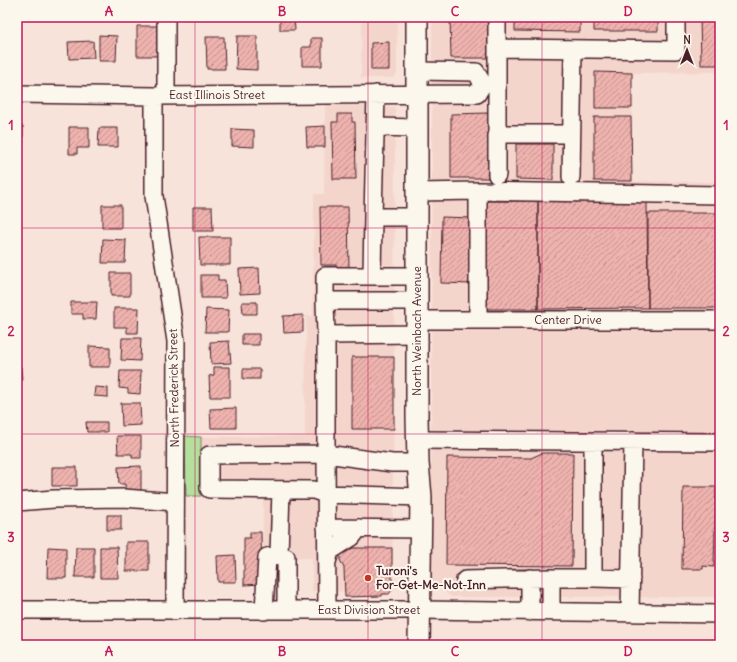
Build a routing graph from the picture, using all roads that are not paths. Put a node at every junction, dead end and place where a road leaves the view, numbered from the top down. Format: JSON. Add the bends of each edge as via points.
{"nodes":[{"id":1,"x":166,"y":17,"type":"edge"},
{"id":2,"x":417,"y":17,"type":"edge"},
{"id":3,"x":497,"y":17,"type":"edge"},
{"id":4,"x":676,"y":17,"type":"edge"},
{"id":5,"x":497,"y":48,"type":"junction"},
{"id":6,"x":573,"y":49,"type":"junction"},
{"id":7,"x":417,"y":71,"type":"junction"},
{"id":8,"x":490,"y":84,"type":"junction"},
{"id":9,"x":17,"y":94,"type":"edge"},
{"id":10,"x":376,"y":94,"type":"junction"},
{"id":11,"x":418,"y":94,"type":"junction"},
{"id":12,"x":160,"y":95,"type":"junction"},
{"id":13,"x":374,"y":127,"type":"junction"},
{"id":14,"x":417,"y":128,"type":"junction"},
{"id":15,"x":497,"y":134,"type":"junction"},
{"id":16,"x":571,"y":134,"type":"junction"},
{"id":17,"x":497,"y":175,"type":"dead end"},
{"id":18,"x":571,"y":177,"type":"dead end"},
{"id":19,"x":478,"y":191,"type":"junction"},
{"id":20,"x":417,"y":192,"type":"junction"},
{"id":21,"x":720,"y":195,"type":"edge"},
{"id":22,"x":373,"y":217,"type":"junction"},
{"id":23,"x":417,"y":217,"type":"junction"},
{"id":24,"x":372,"y":276,"type":"junction"},
{"id":25,"x":417,"y":276,"type":"junction"},
{"id":26,"x":325,"y":301,"type":"junction"},
{"id":27,"x":417,"y":318,"type":"junction"},
{"id":28,"x":478,"y":319,"type":"junction"},
{"id":29,"x":720,"y":320,"type":"edge"},
{"id":30,"x":326,"y":335,"type":"junction"},
{"id":31,"x":418,"y":440,"type":"junction"},
{"id":32,"x":593,"y":441,"type":"junction"},
{"id":33,"x":633,"y":441,"type":"junction"},
{"id":34,"x":720,"y":442,"type":"edge"},
{"id":35,"x":326,"y":454,"type":"junction"},
{"id":36,"x":418,"y":463,"type":"junction"},
{"id":37,"x":281,"y":490,"type":"junction"},
{"id":38,"x":325,"y":494,"type":"junction"},
{"id":39,"x":420,"y":497,"type":"junction"},
{"id":40,"x":17,"y":502,"type":"edge"},
{"id":41,"x":175,"y":502,"type":"junction"},
{"id":42,"x":326,"y":528,"type":"junction"},
{"id":43,"x":359,"y":528,"type":"junction"},
{"id":44,"x":420,"y":529,"type":"junction"},
{"id":45,"x":279,"y":555,"type":"junction"},
{"id":46,"x":327,"y":562,"type":"junction"},
{"id":47,"x":530,"y":578,"type":"junction"},
{"id":48,"x":551,"y":578,"type":"junction"},
{"id":49,"x":593,"y":578,"type":"junction"},
{"id":50,"x":631,"y":579,"type":"junction"},
{"id":51,"x":465,"y":580,"type":"dead end"},
{"id":52,"x":17,"y":610,"type":"edge"},
{"id":53,"x":286,"y":610,"type":"junction"},
{"id":54,"x":327,"y":610,"type":"junction"},
{"id":55,"x":420,"y":610,"type":"junction"},
{"id":56,"x":175,"y":611,"type":"junction"},
{"id":57,"x":264,"y":611,"type":"junction"},
{"id":58,"x":530,"y":612,"type":"junction"},
{"id":59,"x":551,"y":612,"type":"junction"},
{"id":60,"x":630,"y":613,"type":"junction"},
{"id":61,"x":720,"y":614,"type":"edge"},
{"id":62,"x":419,"y":645,"type":"edge"}],
"edges":[{"from":1,"to":12,"type":"street","name":"North Frederick Street"},
{"from":2,"to":7,"type":"main road","name":"North Weinbach Avenue"},
{"from":3,"to":5,"type":"street"},
{"from":4,"to":6,"type":"street","via":[[676,50]]},
{"from":5,"to":6,"type":"street"},
{"from":5,"to":8,"type":"street"},
{"from":6,"to":16,"type":"street"},
{"from":7,"to":8,"type":"street","via":[[476,72]]},
{"from":7,"to":11,"type":"main road","name":"North Weinbach Avenue"},
{"from":8,"to":11,"type":"street","name":"East Illinois Street","via":[[477,94]]},
{"from":8,"to":15,"type":"street"},
{"from":9,"to":12,"type":"street","name":"East Illinois Street"},
{"from":10,"to":11,"type":"street","name":"East Illinois Street"},
{"from":10,"to":12,"type":"street","name":"East Illinois Street"},
{"from":10,"to":13,"type":"street"},
{"from":11,"to":14,"type":"main road","name":"North Weinbach Avenue"},
{"from":12,"to":41,"type":"street","name":"North Frederick Street","via":[[154,190],[176,341]]},
{"from":13,"to":14,"type":"street"},
{"from":13,"to":22,"type":"street"},
{"from":14,"to":20,"type":"main road","name":"North Weinbach Avenue"},
{"from":15,"to":16,"type":"street"},
{"from":15,"to":17,"type":"street"},
{"from":16,"to":18,"type":"street"},
{"from":19,"to":20,"type":"street"},
{"from":19,"to":21,"type":"street"},
{"from":19,"to":28,"type":"street"},
{"from":20,"to":23,"type":"main road","name":"North Weinbach Avenue"},
{"from":22,"to":23,"type":"street"},
{"from":22,"to":24,"type":"street"},
{"from":23,"to":25,"type":"main road","name":"North Weinbach Avenue"},
{"from":24,"to":25,"type":"street"},
{"from":24,"to":26,"type":"street","via":[[325,276]]},
{"from":25,"to":27,"type":"main road","name":"North Weinbach Avenue"},
{"from":26,"to":27,"type":"street"},
{"from":26,"to":30,"type":"street"},
{"from":27,"to":28,"type":"street","name":"Center Drive"},
{"from":27,"to":30,"type":"street"},
{"from":27,"to":31,"type":"main road","name":"North Weinbach Avenue"},
{"from":28,"to":29,"type":"street","name":"Center Drive"},
{"from":30,"to":35,"type":"street"},
{"from":31,"to":32,"type":"street"},
{"from":31,"to":36,"type":"main road","name":"North Weinbach Avenue"},
{"from":32,"to":33,"type":"street"},
{"from":32,"to":49,"type":"street"},
{"from":33,"to":34,"type":"street"},
{"from":33,"to":50,"type":"street"},
{"from":35,"to":36,"type":"street","via":[[392,463]]},
{"from":35,"to":37,"type":"street","via":[[209,455],[209,489]]},
{"from":35,"to":38,"type":"street"},
{"from":36,"to":39,"type":"main road","name":"North Weinbach Avenue"},
{"from":37,"to":38,"type":"street","via":[[314,490]]},
{"from":37,"to":45,"type":"street"},
{"from":38,"to":39,"type":"street"},
{"from":38,"to":42,"type":"street"},
{"from":39,"to":44,"type":"main road","name":"North Weinbach Avenue"},
{"from":40,"to":41,"type":"street","via":[[124,498]]},
{"from":41,"to":56,"type":"street","name":"North Frederick Street"},
{"from":42,"to":43,"type":"street"},
{"from":42,"to":46,"type":"street"},
{"from":43,"to":44,"type":"street"},
{"from":43,"to":46,"type":"street","via":[[352,537],[330,551]]},
{"from":44,"to":55,"type":"main road","name":"North Weinbach Avenue"},
{"from":45,"to":53,"type":"street","via":[[286,557]]},
{"from":45,"to":57,"type":"street","via":[[267,557]]},
{"from":46,"to":54,"type":"street"},
{"from":47,"to":48,"type":"street"},
{"from":47,"to":51,"type":"street"},
{"from":47,"to":58,"type":"street"},
{"from":48,"to":49,"type":"street"},
{"from":48,"to":59,"type":"street"},
{"from":49,"to":50,"type":"street"},
{"from":50,"to":60,"type":"street"},
{"from":52,"to":56,"type":"street","name":"East Division Street"},
{"from":53,"to":54,"type":"street","name":"East Division Street"},
{"from":53,"to":57,"type":"street","name":"East Division Street"},
{"from":54,"to":55,"type":"street","name":"East Division Street"},
{"from":55,"to":58,"type":"street","name":"East Division Street"},
{"from":55,"to":62,"type":"main road","name":"North Weinbach Avenue"},
{"from":56,"to":57,"type":"street","name":"East Division Street"},
{"from":58,"to":59,"type":"street","name":"East Division Street"},
{"from":59,"to":60,"type":"street","name":"East Division Street"},
{"from":60,"to":61,"type":"street","name":"East Division Street"}]}
